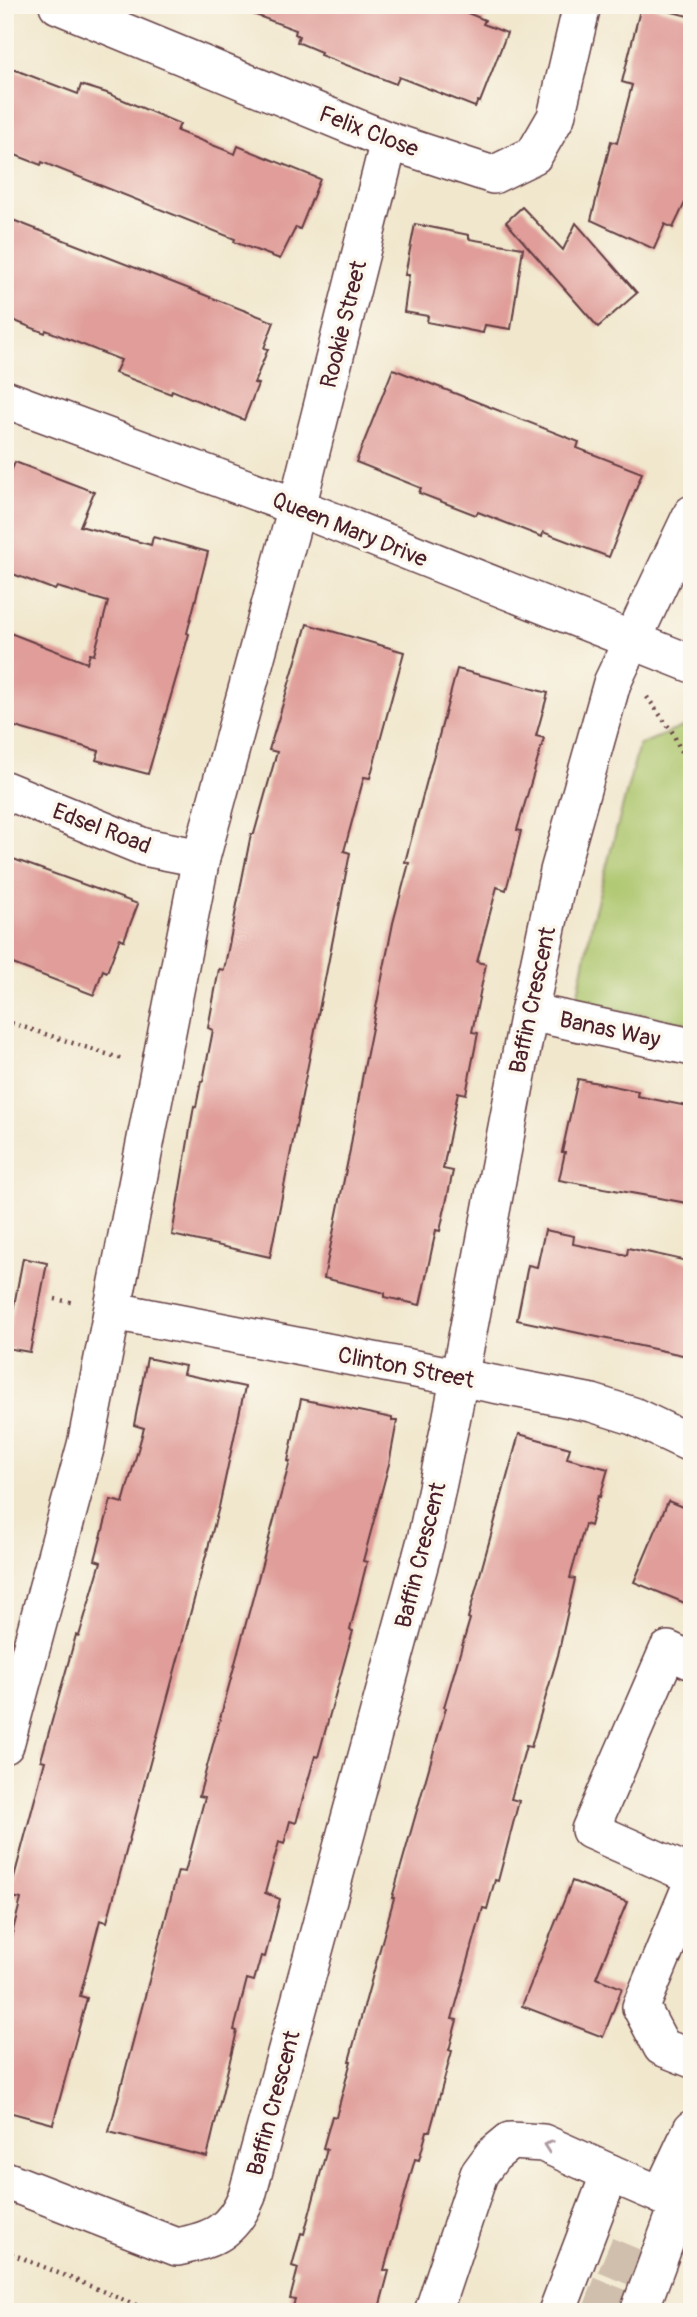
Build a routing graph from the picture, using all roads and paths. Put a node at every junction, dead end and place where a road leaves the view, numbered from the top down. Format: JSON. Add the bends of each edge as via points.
{"nodes":[{"id":1,"x":58,"y":5,"type":"edge"},
{"id":2,"x":582,"y":5,"type":"edge"},
{"id":3,"x":389,"y":141,"type":"junction"},
{"id":4,"x":5,"y":399,"type":"edge"},
{"id":5,"x":297,"y":507,"type":"junction"},
{"id":6,"x":692,"y":514,"type":"edge"},
{"id":7,"x":685,"y":551,"type":"edge"},
{"id":8,"x":632,"y":641,"type":"junction"},
{"id":9,"x":692,"y":664,"type":"edge"},
{"id":10,"x":647,"y":697,"type":"dead end"},
{"id":11,"x":692,"y":777,"type":"edge"},
{"id":12,"x":5,"y":790,"type":"edge"},
{"id":13,"x":201,"y":858,"type":"junction"},
{"id":14,"x":692,"y":866,"type":"edge"},
{"id":15,"x":692,"y":901,"type":"edge"},
{"id":16,"x":529,"y":1012,"type":"junction"},
{"id":17,"x":5,"y":1021,"type":"edge"},
{"id":18,"x":692,"y":1047,"type":"edge"},
{"id":19,"x":122,"y":1059,"type":"dead end"},
{"id":20,"x":55,"y":1299,"type":"dead end"},
{"id":21,"x":75,"y":1303,"type":"dead end"},
{"id":22,"x":114,"y":1311,"type":"junction"},
{"id":23,"x":459,"y":1378,"type":"junction"},
{"id":24,"x":692,"y":1444,"type":"edge"},
{"id":25,"x":692,"y":1661,"type":"edge"},
{"id":26,"x":5,"y":1745,"type":"edge"},
{"id":27,"x":692,"y":1875,"type":"edge"},
{"id":28,"x":692,"y":1884,"type":"edge"},
{"id":29,"x":692,"y":2059,"type":"edge"},
{"id":30,"x":692,"y":2129,"type":"edge"},
{"id":31,"x":610,"y":2173,"type":"junction"},
{"id":32,"x":5,"y":2180,"type":"edge"},
{"id":33,"x":661,"y":2195,"type":"junction"},
{"id":34,"x":5,"y":2251,"type":"edge"},
{"id":35,"x":605,"y":2255,"type":"dead end"},
{"id":36,"x":641,"y":2270,"type":"dead end"},
{"id":37,"x":570,"y":2302,"type":"edge"},
{"id":38,"x":634,"y":2311,"type":"edge"},
{"id":39,"x":153,"y":2312,"type":"edge"},
{"id":40,"x":433,"y":2312,"type":"edge"}],
"edges":[{"from":1,"to":3,"type":"street","name":"Felix Close"},
{"from":2,"to":3,"type":"street","name":"Felix Close","via":[[556,117],[534,155],[494,175]]},
{"from":3,"to":5,"type":"street","name":"Rookie Street"},
{"from":4,"to":5,"type":"street","name":"Queen Mary Drive"},
{"from":5,"to":8,"type":"street","name":"Queen Mary Drive"},
{"from":5,"to":13,"type":"street"},
{"from":6,"to":7,"type":"street","name":"Baffin Crescent"},
{"from":7,"to":8,"type":"street","name":"Baffin Crescent"},
{"from":8,"to":9,"type":"street","name":"Queen Mary Drive"},
{"from":8,"to":16,"type":"street","name":"Baffin Crescent","via":[[607,697],[559,871]]},
{"from":10,"to":11,"type":"path","via":[[673,733]]},
{"from":12,"to":13,"type":"street","name":"Edsel Road","via":[[144,847]]},
{"from":13,"to":22,"type":"street"},
{"from":14,"to":15,"type":"path"},
{"from":16,"to":18,"type":"street","name":"Banas Way"},
{"from":16,"to":23,"type":"street","name":"Baffin Crescent"},
{"from":17,"to":19,"type":"path"},
{"from":20,"to":21,"type":"path"},
{"from":22,"to":23,"type":"street","name":"Clinton Street"},
{"from":22,"to":26,"type":"street","via":[[86,1446]]},
{"from":23,"to":24,"type":"street","name":"Clinton Street","via":[[592,1403],[633,1416]]},
{"from":23,"to":32,"type":"street","name":"Baffin Crescent","via":[[426,1540],[240,2213],[225,2230],[202,2242],[177,2247]]},
{"from":25,"to":27,"type":"street","via":[[668,1650],[590,1829]]},
{"from":28,"to":29,"type":"street","via":[[640,2007],[662,2048]]},
{"from":30,"to":33,"type":"street"},
{"from":31,"to":33,"type":"street"},
{"from":31,"to":37,"type":"street"},
{"from":31,"to":40,"type":"street","one_way":true,"via":[[543,2143],[510,2141],[478,2174]]},
{"from":33,"to":38,"type":"street","via":[[679,2204]]},
{"from":34,"to":39,"type":"path"},
{"from":35,"to":37,"type":"street"},
{"from":36,"to":38,"type":"street"}]}
